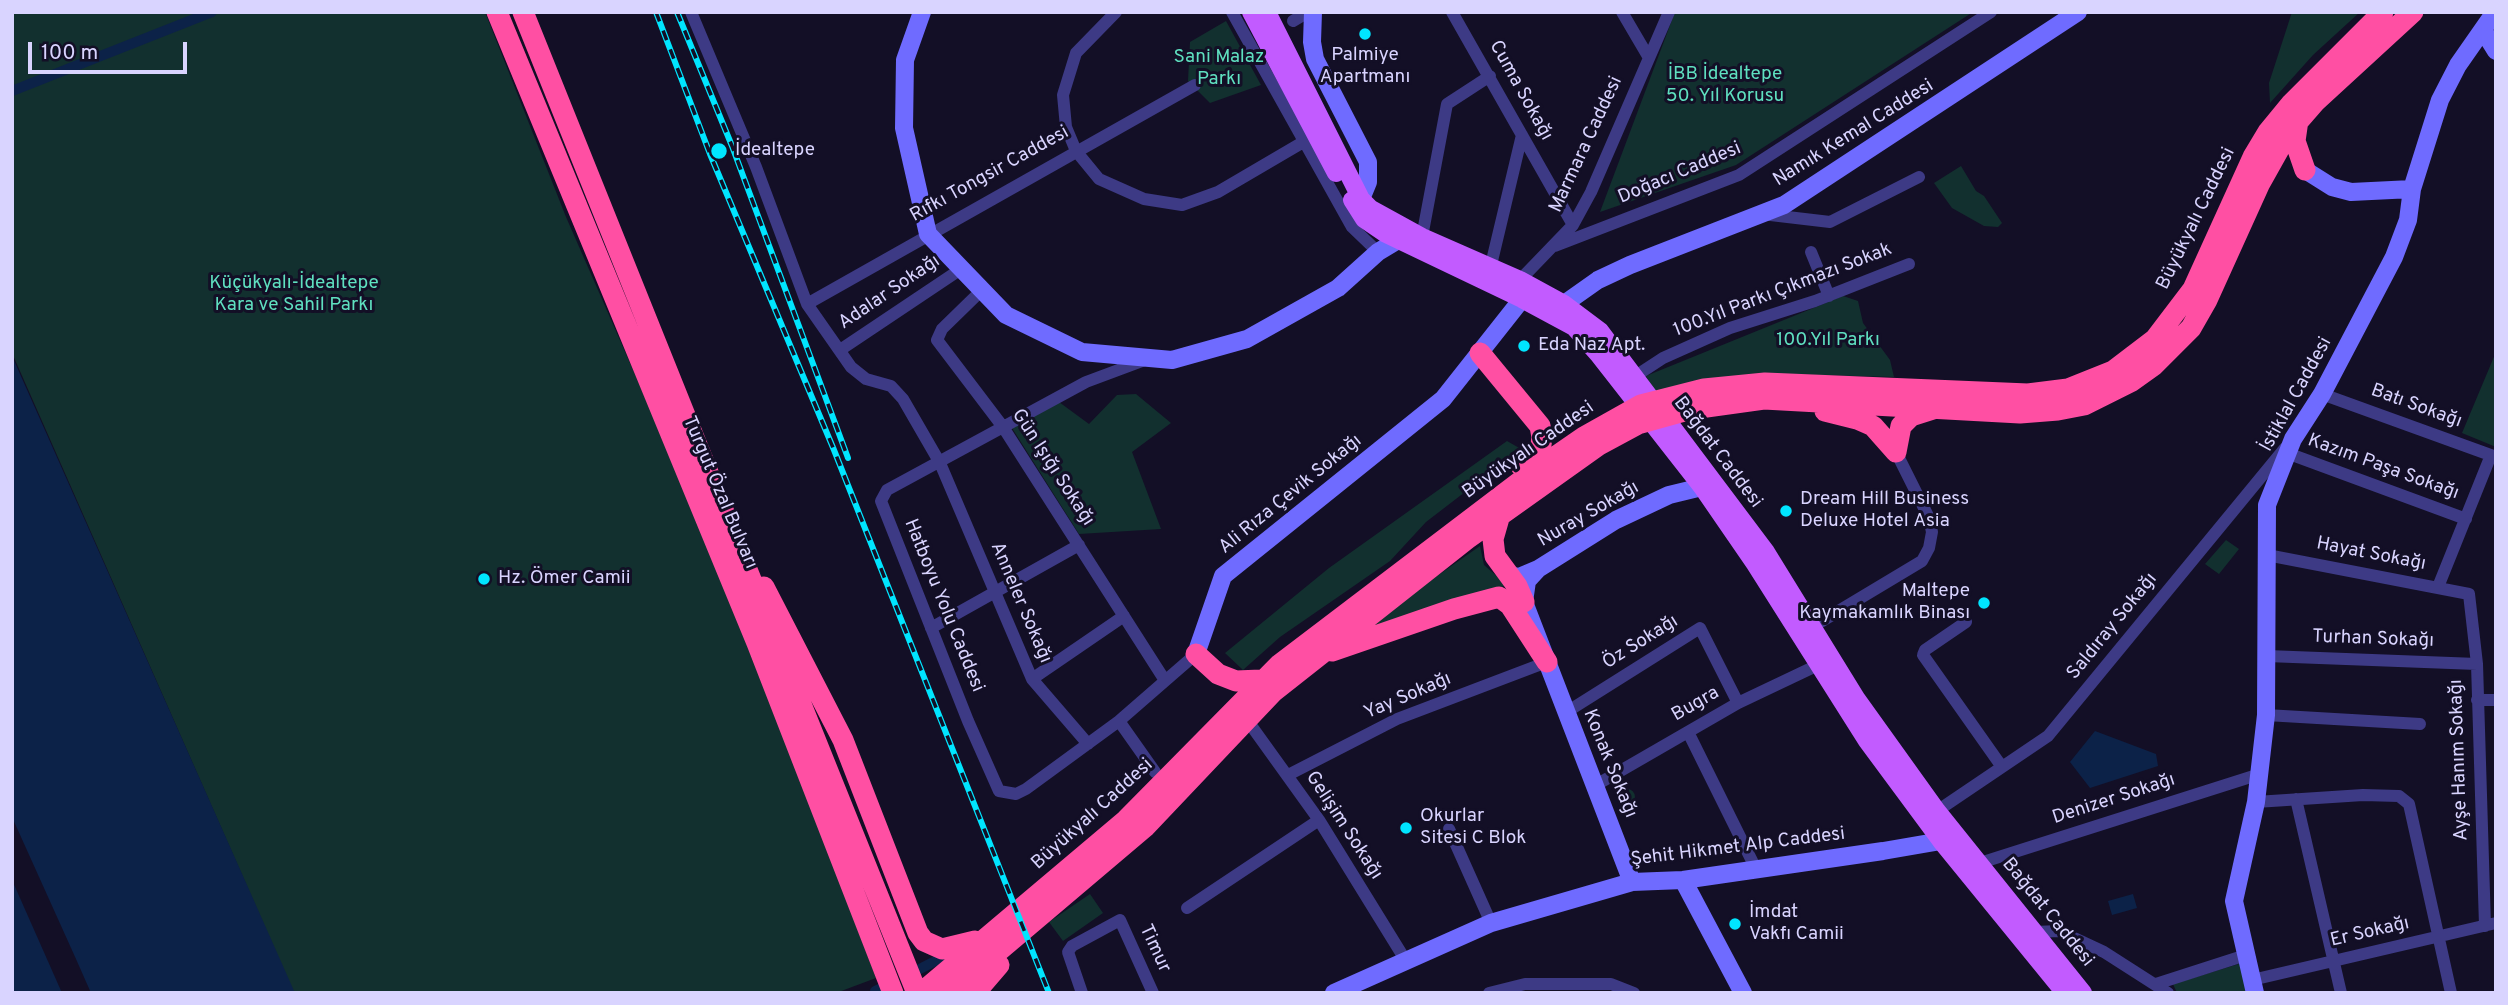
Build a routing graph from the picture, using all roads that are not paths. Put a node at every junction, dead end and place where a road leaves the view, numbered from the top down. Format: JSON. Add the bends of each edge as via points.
{"nodes":[{"id":1,"x":497,"y":12,"type":"edge"},
{"id":2,"x":523,"y":12,"type":"edge"},
{"id":3,"x":692,"y":12,"type":"edge"},
{"id":4,"x":922,"y":12,"type":"edge"},
{"id":5,"x":1116,"y":12,"type":"edge"},
{"id":6,"x":1231,"y":12,"type":"edge"},
{"id":7,"x":1251,"y":12,"type":"edge"},
{"id":8,"x":1267,"y":12,"type":"edge"},
{"id":9,"x":1308,"y":12,"type":"edge"},
{"id":10,"x":1313,"y":12,"type":"edge"},
{"id":11,"x":1452,"y":12,"type":"edge"},
{"id":12,"x":1622,"y":12,"type":"edge"},
{"id":13,"x":1669,"y":12,"type":"edge"},
{"id":14,"x":1991,"y":12,"type":"edge"},
{"id":15,"x":2078,"y":12,"type":"edge"},
{"id":16,"x":2383,"y":12,"type":"edge"},
{"id":17,"x":2413,"y":12,"type":"edge"},
{"id":18,"x":2495,"y":12,"type":"edge"},
{"id":19,"x":1293,"y":21,"type":"dead end"},
{"id":20,"x":2483,"y":30,"type":"junction"},
{"id":21,"x":2496,"y":51,"type":"edge"},
{"id":22,"x":1649,"y":58,"type":"junction"},
{"id":23,"x":1490,"y":76,"type":"junction"},
{"id":24,"x":1195,"y":85,"type":"dead end"},
{"id":25,"x":2298,"y":120,"type":"junction"},
{"id":26,"x":1522,"y":135,"type":"junction"},
{"id":27,"x":1305,"y":141,"type":"junction"},
{"id":28,"x":1076,"y":151,"type":"junction"},
{"id":29,"x":2305,"y":170,"type":"junction"},
{"id":30,"x":1919,"y":177,"type":"dead end"},
{"id":31,"x":2260,"y":183,"type":"junction"},
{"id":32,"x":2412,"y":189,"type":"junction"},
{"id":33,"x":1361,"y":199,"type":"junction"},
{"id":34,"x":1759,"y":214,"type":"junction"},
{"id":35,"x":1573,"y":225,"type":"junction"},
{"id":36,"x":928,"y":234,"type":"junction"},
{"id":37,"x":1422,"y":237,"type":"junction"},
{"id":38,"x":1398,"y":240,"type":"junction"},
{"id":39,"x":1555,"y":246,"type":"junction"},
{"id":40,"x":1378,"y":252,"type":"junction"},
{"id":41,"x":1811,"y":252,"type":"dead end"},
{"id":42,"x":1909,"y":264,"type":"dead end"},
{"id":43,"x":1491,"y":265,"type":"junction"},
{"id":44,"x":961,"y":269,"type":"junction"},
{"id":45,"x":1521,"y":289,"type":"junction"},
{"id":46,"x":982,"y":290,"type":"junction"},
{"id":47,"x":1829,"y":296,"type":"junction"},
{"id":48,"x":807,"y":304,"type":"junction"},
{"id":49,"x":1564,"y":304,"type":"junction"},
{"id":50,"x":840,"y":350,"type":"junction"},
{"id":51,"x":1480,"y":354,"type":"junction"},
{"id":52,"x":1152,"y":358,"type":"junction"},
{"id":53,"x":1634,"y":377,"type":"junction"},
{"id":54,"x":1765,"y":391,"type":"junction"},
{"id":55,"x":2322,"y":394,"type":"junction"},
{"id":56,"x":1939,"y":407,"type":"junction"},
{"id":57,"x":1003,"y":427,"type":"junction"},
{"id":58,"x":2290,"y":446,"type":"junction"},
{"id":59,"x":1896,"y":453,"type":"junction"},
{"id":60,"x":2493,"y":456,"type":"edge"},
{"id":61,"x":940,"y":463,"type":"junction"},
{"id":62,"x":1532,"y":483,"type":"junction"},
{"id":63,"x":1702,"y":487,"type":"junction"},
{"id":64,"x":1499,"y":517,"type":"junction"},
{"id":65,"x":2466,"y":519,"type":"junction"},
{"id":66,"x":726,"y":520,"type":"junction"},
{"id":67,"x":1079,"y":545,"type":"junction"},
{"id":68,"x":2266,"y":555,"type":"junction"},
{"id":69,"x":1538,"y":569,"type":"junction"},
{"id":70,"x":1399,"y":572,"type":"junction"},
{"id":71,"x":1509,"y":575,"type":"junction"},
{"id":72,"x":2438,"y":587,"type":"junction"},
{"id":73,"x":995,"y":594,"type":"junction"},
{"id":74,"x":2469,"y":594,"type":"joint"},
{"id":75,"x":1524,"y":602,"type":"junction"},
{"id":76,"x":1124,"y":617,"type":"junction"},
{"id":77,"x":1966,"y":622,"type":"dead end"},
{"id":78,"x":1812,"y":627,"type":"junction"},
{"id":79,"x":931,"y":628,"type":"junction"},
{"id":80,"x":1196,"y":654,"type":"junction"},
{"id":81,"x":2267,"y":656,"type":"junction"},
{"id":82,"x":1317,"y":657,"type":"junction"},
{"id":83,"x":1547,"y":662,"type":"junction"},
{"id":84,"x":2477,"y":664,"type":"junction"},
{"id":85,"x":1818,"y":665,"type":"junction"},
{"id":86,"x":1032,"y":679,"type":"junction"},
{"id":87,"x":1164,"y":679,"type":"junction"},
{"id":88,"x":1261,"y":680,"type":"junction"},
{"id":89,"x":2477,"y":700,"type":"junction"},
{"id":90,"x":2496,"y":700,"type":"edge"},
{"id":91,"x":1738,"y":703,"type":"junction"},
{"id":92,"x":1250,"y":713,"type":"junction"},
{"id":93,"x":1565,"y":713,"type":"junction"},
{"id":94,"x":2266,"y":715,"type":"junction"},
{"id":95,"x":1119,"y":721,"type":"junction"},
{"id":96,"x":2420,"y":724,"type":"dead end"},
{"id":97,"x":1229,"y":727,"type":"junction"},
{"id":98,"x":1688,"y":732,"type":"junction"},
{"id":99,"x":1088,"y":744,"type":"junction"},
{"id":100,"x":2002,"y":767,"type":"junction"},
{"id":101,"x":1154,"y":772,"type":"dead end"},
{"id":102,"x":2260,"y":774,"type":"junction"},
{"id":103,"x":1288,"y":775,"type":"junction"},
{"id":104,"x":1596,"y":785,"type":"junction"},
{"id":105,"x":2296,"y":799,"type":"junction"},
{"id":106,"x":2256,"y":802,"type":"junction"},
{"id":107,"x":1937,"y":811,"type":"junction"},
{"id":108,"x":1319,"y":820,"type":"junction"},
{"id":109,"x":1449,"y":829,"type":"dead end"},
{"id":110,"x":1948,"y":837,"type":"junction"},
{"id":111,"x":1980,"y":863,"type":"junction"},
{"id":112,"x":1755,"y":867,"type":"junction"},
{"id":113,"x":1683,"y":880,"type":"junction"},
{"id":114,"x":1632,"y":881,"type":"junction"},
{"id":115,"x":1187,"y":908,"type":"dead end"},
{"id":116,"x":1045,"y":909,"type":"junction"},
{"id":117,"x":1490,"y":923,"type":"junction"},
{"id":118,"x":2490,"y":925,"type":"edge"},
{"id":119,"x":995,"y":930,"type":"junction"},
{"id":120,"x":2035,"y":932,"type":"junction"},
{"id":121,"x":2437,"y":936,"type":"junction"},
{"id":122,"x":2246,"y":955,"type":"junction"},
{"id":123,"x":1406,"y":961,"type":"junction"},
{"id":124,"x":2332,"y":961,"type":"junction"},
{"id":125,"x":894,"y":967,"type":"junction"},
{"id":126,"x":2156,"y":984,"type":"junction"},
{"id":127,"x":2254,"y":986,"type":"edge"},
{"id":128,"x":1359,"y":988,"type":"edge"},
{"id":129,"x":918,"y":992,"type":"edge"},
{"id":130,"x":892,"y":993,"type":"edge"},
{"id":131,"x":949,"y":993,"type":"edge"},
{"id":132,"x":975,"y":993,"type":"edge"},
{"id":133,"x":1082,"y":993,"type":"edge"},
{"id":134,"x":1153,"y":993,"type":"edge"},
{"id":135,"x":1334,"y":993,"type":"edge"},
{"id":136,"x":1489,"y":993,"type":"edge"},
{"id":137,"x":1634,"y":993,"type":"edge"},
{"id":138,"x":1743,"y":993,"type":"edge"},
{"id":139,"x":2065,"y":993,"type":"edge"},
{"id":140,"x":2083,"y":993,"type":"edge"},
{"id":141,"x":2168,"y":993,"type":"edge"},
{"id":142,"x":2341,"y":993,"type":"edge"},
{"id":143,"x":2451,"y":993,"type":"edge"}],
"edges":[{"from":1,"to":125,"type":"highway","name":"Turgut Özal Bulvarı"},
{"from":2,"to":66,"type":"highway","name":"Turgut Özal Bulvarı"},
{"from":3,"to":48,"type":"street"},
{"from":4,"to":36,"type":"street","via":[[905,60],[904,128]]},
{"from":5,"to":28,"type":"street","via":[[1076,53],[1069,74],[1063,95],[1066,127]]},
{"from":6,"to":27,"type":"street"},
{"from":7,"to":38,"type":"main road","name":"Bağdat Caddesi","via":[[1364,219]]},
{"from":8,"to":33,"type":"main road","name":"Bağdat Caddesi"},
{"from":9,"to":19,"type":"street"},
{"from":10,"to":33,"type":"street","via":[[1315,59],[1368,162],[1368,182]]},
{"from":11,"to":23,"type":"street","name":"Cuma Sokağı"},
{"from":12,"to":22,"type":"street"},
{"from":13,"to":22,"type":"street","name":"Marmara Caddesi"},
{"from":14,"to":39,"type":"street","name":"Doğacı Caddesi","via":[[1738,175]]},
{"from":15,"to":34,"type":"street","name":"Namık Kemal Caddesi","via":[[1784,205]]},
{"from":16,"to":54,"type":"highway","name":"Büyükyalı Caddesi","via":[[2268,131],[2193,289],[2155,339],[2113,371],[2068,389],[2028,394]]},
{"from":17,"to":25,"type":"highway","name":"Büyükyalı Caddesi"},
{"from":18,"to":20,"type":"street","name":"İstiklal Caddesi"},
{"from":20,"to":21,"type":"street"},
{"from":20,"to":32,"type":"street","name":"İstiklal Caddesi","via":[[2440,100]]},
{"from":22,"to":35,"type":"street","name":"Marmara Caddesi"},
{"from":23,"to":26,"type":"street","name":"Cuma Sokağı"},
{"from":23,"to":37,"type":"street","via":[[1447,104]]},
{"from":24,"to":28,"type":"street","name":"Rıfkı Tongsir Caddesi"},
{"from":25,"to":29,"type":"highway","via":[[2295,141]]},
{"from":25,"to":31,"type":"highway","name":"Büyükyalı Caddesi"},
{"from":26,"to":35,"type":"street","name":"Cuma Sokağı"},
{"from":26,"to":43,"type":"street"},
{"from":27,"to":28,"type":"street","via":[[1218,192],[1182,205],[1143,199],[1099,179]]},
{"from":27,"to":40,"type":"street","via":[[1352,227]]},
{"from":28,"to":36,"type":"street","name":"Rıfkı Tongsir Caddesi"},
{"from":29,"to":31,"type":"highway","via":[[2279,170]]},
{"from":29,"to":32,"type":"street","via":[[2332,187],[2351,192]]},
{"from":30,"to":34,"type":"street","via":[[1830,222]]},
{"from":31,"to":56,"type":"highway","name":"Büyükyalı Caddesi","via":[[2190,328],[2132,381],[2084,405],[2058,410],[2020,413]]},
{"from":32,"to":55,"type":"street","name":"İstiklal Caddesi","via":[[2408,220],[2394,257]]},
{"from":33,"to":37,"type":"main road","name":"Bağdat Caddesi","via":[[1385,219]]},
{"from":34,"to":49,"type":"street","name":"Namık Kemal Caddesi","via":[[1630,265]]},
{"from":35,"to":39,"type":"street","name":"Marmara Caddesi"},
{"from":36,"to":44,"type":"street"},
{"from":36,"to":48,"type":"street","name":"Rıfkı Tongsir Caddesi"},
{"from":37,"to":43,"type":"main road","name":"Bağdat Caddesi"},
{"from":38,"to":40,"type":"street"},
{"from":38,"to":45,"type":"main road","name":"Bağdat Caddesi"},
{"from":39,"to":45,"type":"street","name":"Marmara Caddesi"},
{"from":40,"to":52,"type":"street","via":[[1338,288],[1247,339],[1172,360]]},
{"from":41,"to":47,"type":"street"},
{"from":42,"to":47,"type":"street","name":"100.Yıl Parkı Çıkmazı Sokak"},
{"from":43,"to":45,"type":"main road","name":"Bağdat Caddesi"},
{"from":44,"to":46,"type":"street"},
{"from":44,"to":50,"type":"street","name":"Adalar Sokağı"},
{"from":45,"to":49,"type":"main road","name":"Bağdat Caddesi"},
{"from":45,"to":51,"type":"street","name":"Ali Rıza Çevik Sokağı"},
{"from":45,"to":63,"type":"main road","name":"Bağdat Caddesi","via":[[1574,327]]},
{"from":46,"to":52,"type":"street","via":[[1006,315],[1082,352]]},
{"from":46,"to":57,"type":"street","name":"Gün Işığı Sokağı","via":[[942,329],[937,340]]},
{"from":47,"to":53,"type":"street","name":"100.Yıl Parkı Çıkmazı Sokak","via":[[1730,328],[1663,358]]},
{"from":48,"to":50,"type":"street","name":"Anneler Sokağı"},
{"from":49,"to":53,"type":"main road","name":"Bağdat Caddesi","via":[[1600,331]]},
{"from":50,"to":61,"type":"street","name":"Anneler Sokağı","via":[[866,379],[891,386],[903,399]]},
{"from":51,"to":70,"type":"highway","via":[[1540,426],[1540,452],[1444,521]]},
{"from":51,"to":80,"type":"street","name":"Ali Rıza Çevik Sokağı","via":[[1443,399],[1223,576]]},
{"from":52,"to":57,"type":"street","via":[[1086,382]]},
{"from":53,"to":78,"type":"main road","name":"Bağdat Caddesi","via":[[1766,552]]},
{"from":54,"to":56,"type":"highway","name":"Büyükyalı Caddesi"},
{"from":54,"to":59,"type":"highway","via":[[1865,421]]},
{"from":54,"to":62,"type":"highway","name":"Büyükyalı Caddesi","via":[[1638,424]]},
{"from":55,"to":58,"type":"street","name":"İstiklal Caddesi"},
{"from":55,"to":60,"type":"street","name":"Batı Sokağı"},
{"from":56,"to":59,"type":"highway","via":[[1905,421]]},
{"from":57,"to":61,"type":"street"},
{"from":57,"to":67,"type":"street","name":"Gün Işığı Sokağı"},
{"from":58,"to":65,"type":"street","name":"Kazım Paşa Sokağı"},
{"from":58,"to":68,"type":"street","name":"İstiklal Caddesi","via":[[2267,505]]},
{"from":58,"to":100,"type":"street","name":"Saldıray Sokağı","via":[[2048,736]]},
{"from":59,"to":78,"type":"street","via":[[1929,518],[1929,548],[1922,561]]},
{"from":60,"to":65,"type":"street"},
{"from":61,"to":73,"type":"street","name":"Anneler Sokağı"},
{"from":61,"to":79,"type":"street","name":"Hatboyu Yolu Caddesi","via":[[887,490],[881,500]]},
{"from":62,"to":64,"type":"highway","name":"Büyükyalı Caddesi"},
{"from":62,"to":70,"type":"highway","name":"Büyükyalı Caddesi"},
{"from":63,"to":69,"type":"street","name":"Nuray Sokağı","via":[[1669,495],[1616,520]]},
{"from":63,"to":85,"type":"main road","name":"Bağdat Caddesi"},
{"from":64,"to":71,"type":"highway","via":[[1492,546]]},
{"from":64,"to":82,"type":"highway","name":"Büyükyalı Caddesi"},
{"from":65,"to":72,"type":"street"},
{"from":66,"to":119,"type":"highway","via":[[788,628],[843,740],[918,933],[942,949],[969,944]]},
{"from":66,"to":125,"type":"highway","name":"Turgut Özal Bulvarı"},
{"from":67,"to":73,"type":"street"},
{"from":67,"to":76,"type":"street","name":"Gün Işığı Sokağı"},
{"from":68,"to":72,"type":"street","name":"Hayat Sokağı"},
{"from":68,"to":81,"type":"street","name":"İstiklal Caddesi"},
{"from":69,"to":71,"type":"street","via":[[1519,577]]},
{"from":69,"to":75,"type":"street","via":[[1527,581]]},
{"from":70,"to":88,"type":"highway","name":"Büyükyalı Caddesi"},
{"from":71,"to":75,"type":"highway"},
{"from":72,"to":74,"type":"street","name":"Hayat Sokağı"},
{"from":73,"to":79,"type":"street"},
{"from":73,"to":86,"type":"street","name":"Anneler Sokağı"},
{"from":74,"to":84,"type":"street","name":"Ayşe Hanım Sokağı"},
{"from":75,"to":83,"type":"street","name":"Konak Sokağı"},
{"from":76,"to":86,"type":"street"},
{"from":76,"to":87,"type":"street","name":"Gün Işığı Sokağı"},
{"from":77,"to":100,"type":"street","via":[[1923,655]]},
{"from":78,"to":107,"type":"main road","name":"Bağdat Caddesi","via":[[1856,698]]},
{"from":79,"to":99,"type":"street","name":"Hatboyu Yolu Caddesi","via":[[999,791],[1016,794]]},
{"from":80,"to":87,"type":"street"},
{"from":80,"to":88,"type":"highway","via":[[1218,674],[1236,681]]},
{"from":81,"to":84,"type":"street","name":"Turhan Sokağı"},
{"from":81,"to":94,"type":"street","name":"İstiklal Caddesi"},
{"from":82,"to":83,"type":"highway","via":[[1499,597],[1510,605]]},
{"from":82,"to":92,"type":"highway","name":"Büyükyalı Caddesi"},
{"from":83,"to":93,"type":"street","name":"Konak Sokağı"},
{"from":83,"to":103,"type":"street","name":"Yay Sokağı","via":[[1397,719]]},
{"from":84,"to":89,"type":"street","name":"Ayşe Hanım Sokağı"},
{"from":85,"to":91,"type":"street","name":"Bugra"},
{"from":85,"to":110,"type":"main road","name":"Bağdat Caddesi","via":[[1867,741]]},
{"from":86,"to":99,"type":"street","name":"Anneler Sokağı"},
{"from":87,"to":95,"type":"street"},
{"from":88,"to":97,"type":"highway","name":"Büyükyalı Caddesi"},
{"from":89,"to":90,"type":"street"},
{"from":89,"to":118,"type":"street","name":"Ayşe Hanım Sokağı"},
{"from":91,"to":93,"type":"street","name":"Öz Sokağı","via":[[1700,628]]},
{"from":91,"to":98,"type":"street","name":"Bugra"},
{"from":92,"to":97,"type":"highway","name":"Büyükyalı Caddesi"},
{"from":92,"to":103,"type":"street","name":"Gelişim Sokağı","via":[[1250,724]]},
{"from":93,"to":104,"type":"street","name":"Konak Sokağı"},
{"from":94,"to":96,"type":"street"},
{"from":94,"to":102,"type":"street","name":"İstiklal Caddesi"},
{"from":95,"to":99,"type":"street"},
{"from":95,"to":101,"type":"street"},
{"from":97,"to":116,"type":"highway","name":"Büyükyalı Caddesi","via":[[1145,827]]},
{"from":97,"to":119,"type":"highway","name":"Büyükyalı Caddesi"},
{"from":98,"to":104,"type":"street","name":"Bugra"},
{"from":98,"to":112,"type":"street"},
{"from":100,"to":107,"type":"street","name":"Saldıray Sokağı"},
{"from":102,"to":106,"type":"street","name":"İstiklal Caddesi"},
{"from":102,"to":111,"type":"street","name":"Denizer Sokağı"},
{"from":103,"to":108,"type":"street","name":"Gelişim Sokağı"},
{"from":104,"to":114,"type":"street","name":"Konak Sokağı"},
{"from":105,"to":106,"type":"street"},
{"from":105,"to":121,"type":"street","via":[[2399,796],[2409,804]]},
{"from":105,"to":124,"type":"street"},
{"from":106,"to":122,"type":"street","name":"İstiklal Caddesi","via":[[2234,901]]},
{"from":107,"to":110,"type":"main road","name":"Bağdat Caddesi"},
{"from":108,"to":115,"type":"street"},
{"from":108,"to":123,"type":"street","name":"Gelişim Sokağı"},
{"from":109,"to":117,"type":"street"},
{"from":110,"to":111,"type":"main road","name":"Bağdat Caddesi"},
{"from":110,"to":112,"type":"street","name":"Şehit Hikmet Alp Caddesi"},
{"from":110,"to":139,"type":"main road","name":"Bağdat Caddesi"},
{"from":111,"to":120,"type":"main road","name":"Bağdat Caddesi"},
{"from":112,"to":113,"type":"street","name":"Şehit Hikmet Alp Caddesi"},
{"from":113,"to":114,"type":"street","name":"Şehit Hikmet Alp Caddesi"},
{"from":113,"to":138,"type":"street"},
{"from":114,"to":117,"type":"street","name":"Şehit Hikmet Alp Caddesi"},
{"from":116,"to":131,"type":"highway","name":"Büyükyalı Caddesi"},
{"from":116,"to":132,"type":"highway"},
{"from":117,"to":123,"type":"street","name":"Şehit Hikmet Alp Caddesi"},
{"from":118,"to":121,"type":"street","name":"Er Sokağı"},
{"from":119,"to":129,"type":"highway"},
{"from":120,"to":126,"type":"street","via":[[2059,931]]},
{"from":120,"to":140,"type":"main road","name":"Bağdat Caddesi"},
{"from":121,"to":124,"type":"street","name":"Er Sokağı"},
{"from":121,"to":143,"type":"street"},
{"from":122,"to":126,"type":"street"},
{"from":122,"to":127,"type":"street","name":"İstiklal Caddesi"},
{"from":123,"to":128,"type":"street","name":"Şehit Hikmet Alp Caddesi"},
{"from":124,"to":127,"type":"street","name":"Er Sokağı"},
{"from":124,"to":142,"type":"street"},
{"from":125,"to":129,"type":"highway","name":"Turgut Özal Bulvarı"},
{"from":125,"to":130,"type":"highway","name":"Turgut Özal Bulvarı"},
{"from":126,"to":141,"type":"street"},
{"from":128,"to":135,"type":"street","name":"Şehit Hikmet Alp Caddesi"},
{"from":133,"to":134,"type":"street","name":"Timur","via":[[1068,952],[1120,920]]},
{"from":136,"to":137,"type":"street","via":[[1525,984],[1611,984]]}]}
